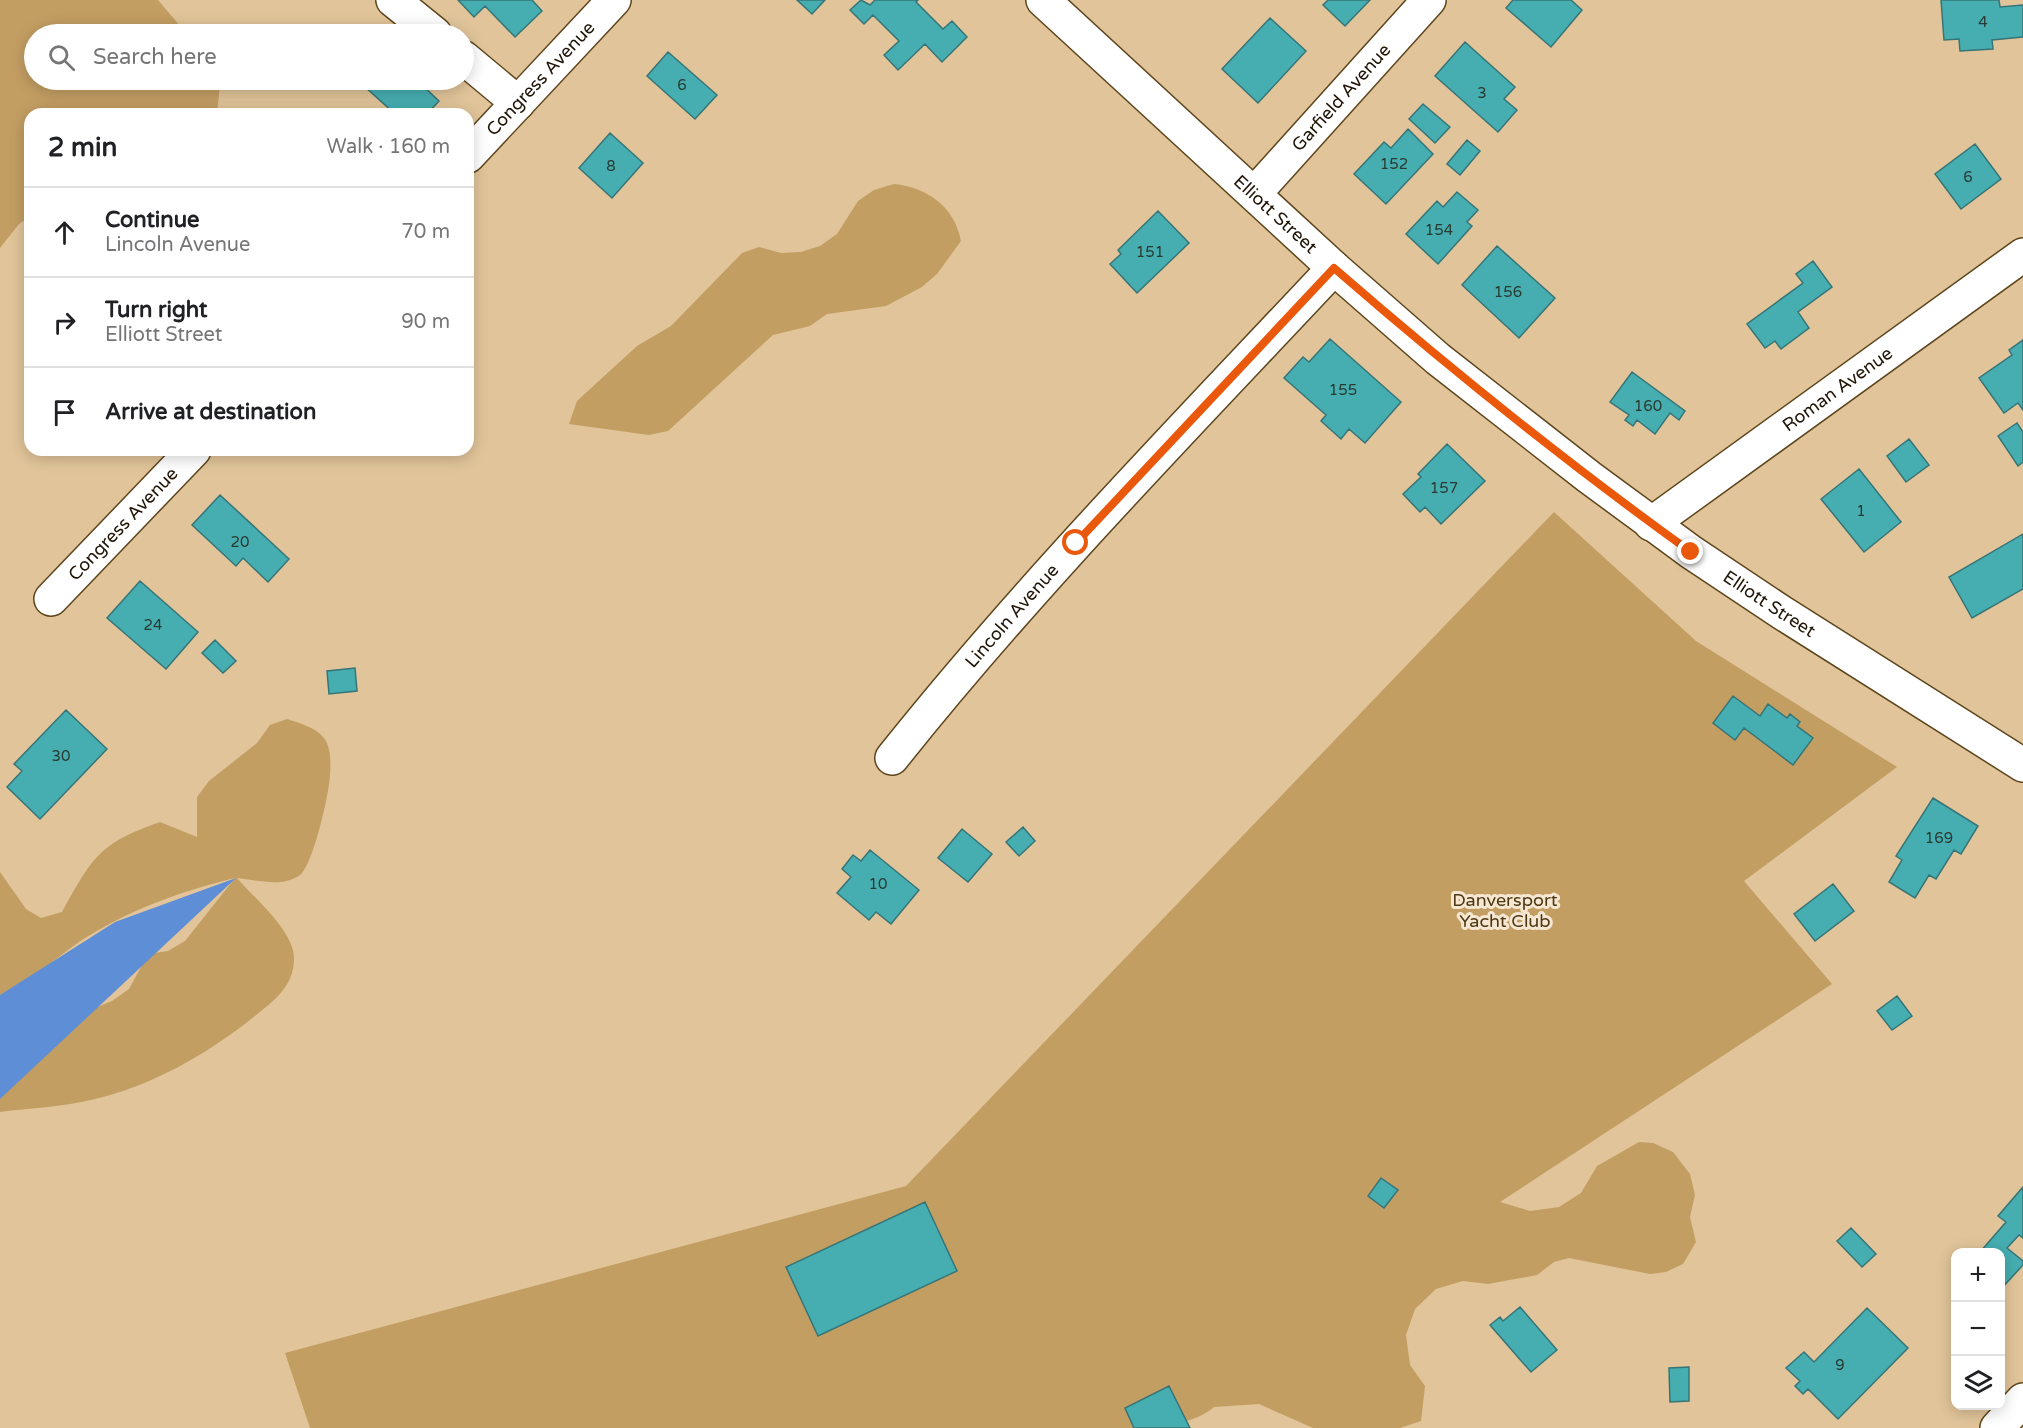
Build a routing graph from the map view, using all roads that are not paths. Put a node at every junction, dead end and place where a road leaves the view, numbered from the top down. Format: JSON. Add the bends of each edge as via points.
{"nodes":[{"id":1,"x":393,"y":0,"type":"edge"},
{"id":2,"x":614,"y":0,"type":"edge"},
{"id":3,"x":1043,"y":0,"type":"edge"},
{"id":4,"x":1429,"y":0,"type":"edge"},
{"id":5,"x":423,"y":24,"type":"edge"},
{"id":6,"x":474,"y":66,"type":"edge"},
{"id":7,"x":518,"y":103,"type":"junction"},
{"id":8,"x":474,"y":150,"type":"edge"},
{"id":9,"x":1254,"y":194,"type":"junction"},
{"id":10,"x":2023,"y":255,"type":"edge"},
{"id":11,"x":1334,"y":268,"type":"junction"},
{"id":12,"x":188,"y":456,"type":"edge"},
{"id":13,"x":1651,"y":524,"type":"junction"},
{"id":14,"x":51,"y":599,"type":"dead end"},
{"id":15,"x":892,"y":758,"type":"dead end"},
{"id":16,"x":2023,"y":765,"type":"edge"},
{"id":17,"x":2023,"y":1400,"type":"edge"},
{"id":18,"x":1997,"y":1428,"type":"edge"}],
"edges":[{"from":1,"to":5,"type":"street"},
{"from":2,"to":7,"type":"street","name":"Congress Avenue"},
{"from":3,"to":9,"type":"street","name":"Elliott Street"},
{"from":4,"to":9,"type":"street","name":"Garfield Avenue"},
{"from":6,"to":7,"type":"street"},
{"from":7,"to":8,"type":"street","name":"Congress Avenue"},
{"from":9,"to":11,"type":"street","name":"Elliott Street"},
{"from":10,"to":13,"type":"street","name":"Roman Avenue"},
{"from":11,"to":13,"type":"street","name":"Elliott Street","via":[[1438,359]]},
{"from":11,"to":15,"type":"street","name":"Lincoln Avenue","via":[[1076,543]]},
{"from":12,"to":14,"type":"street","name":"Congress Avenue"},
{"from":13,"to":16,"type":"street","name":"Elliott Street","via":[[1865,668]]},
{"from":17,"to":18,"type":"street"}]}
